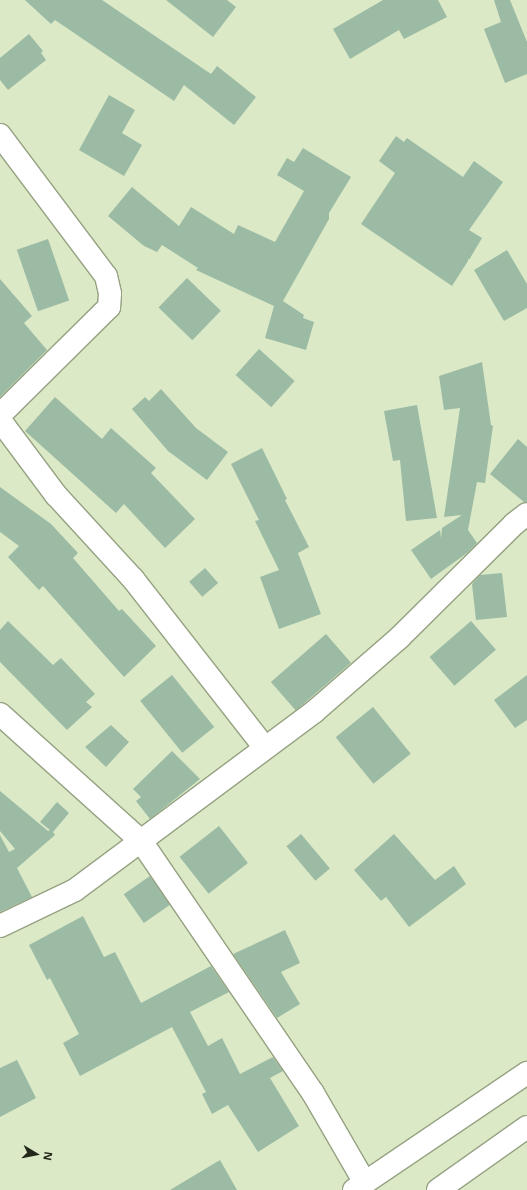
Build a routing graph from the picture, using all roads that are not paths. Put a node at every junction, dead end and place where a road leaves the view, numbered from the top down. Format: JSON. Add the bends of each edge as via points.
{"nodes":[{"id":1,"x":0,"y":135,"type":"edge"},
{"id":2,"x":0,"y":415,"type":"edge"},
{"id":3,"x":0,"y":420,"type":"edge"},
{"id":4,"x":527,"y":514,"type":"edge"},
{"id":5,"x":0,"y":714,"type":"edge"},
{"id":6,"x":265,"y":748,"type":"junction"},
{"id":7,"x":141,"y":840,"type":"junction"},
{"id":8,"x":0,"y":926,"type":"edge"},
{"id":9,"x":527,"y":1073,"type":"edge"},
{"id":10,"x":527,"y":1127,"type":"edge"},
{"id":11,"x":359,"y":1186,"type":"edge"},
{"id":12,"x":438,"y":1190,"type":"edge"}],
"edges":[{"from":1,"to":2,"type":"street","via":[[106,276],[110,294],[109,307]]},
{"from":3,"to":6,"type":"street","via":[[56,495],[133,579]]},
{"from":4,"to":6,"type":"street","via":[[340,692]]},
{"from":5,"to":7,"type":"street"},
{"from":6,"to":7,"type":"street"},
{"from":7,"to":8,"type":"street","via":[[74,890]]},
{"from":7,"to":11,"type":"street","via":[[313,1093]]},
{"from":9,"to":11,"type":"street"},
{"from":10,"to":12,"type":"street"}]}
